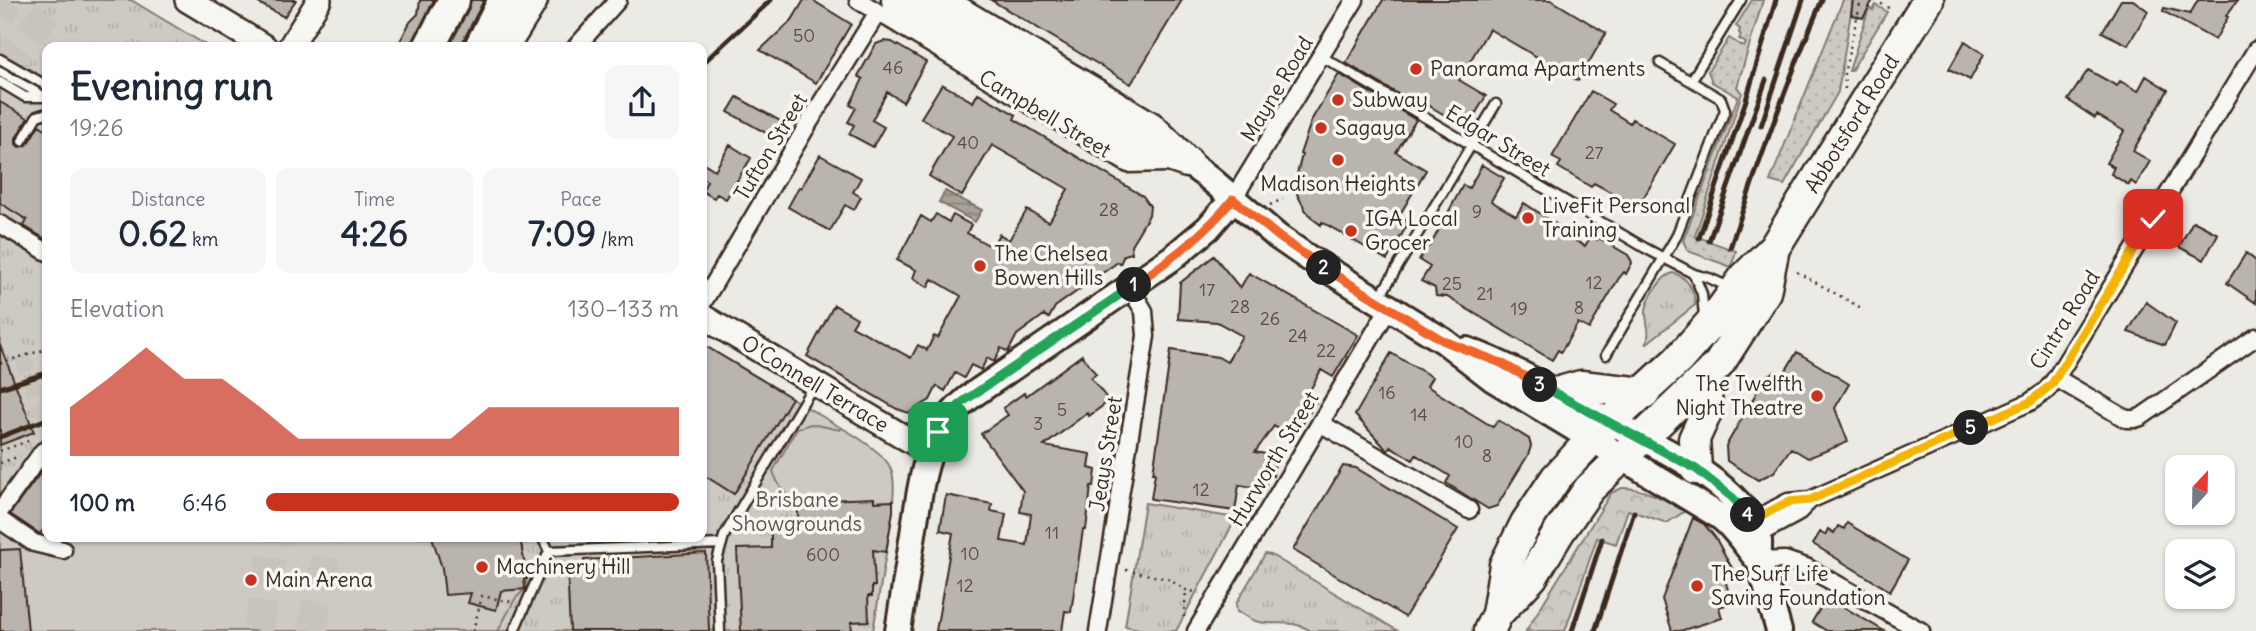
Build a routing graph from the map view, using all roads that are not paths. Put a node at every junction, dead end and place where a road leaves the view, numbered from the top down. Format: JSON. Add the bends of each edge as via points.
{"nodes":[{"id":1,"x":187,"y":0,"type":"edge"},
{"id":2,"x":319,"y":0,"type":"edge"},
{"id":3,"x":441,"y":0,"type":"edge"},
{"id":4,"x":454,"y":0,"type":"edge"},
{"id":5,"x":504,"y":0,"type":"edge"},
{"id":6,"x":532,"y":0,"type":"edge"},
{"id":7,"x":618,"y":0,"type":"edge"},
{"id":8,"x":858,"y":0,"type":"edge"},
{"id":9,"x":938,"y":0,"type":"edge"},
{"id":10,"x":1355,"y":0,"type":"edge"},
{"id":11,"x":1741,"y":0,"type":"edge"},
{"id":12,"x":1928,"y":0,"type":"edge"},
{"id":13,"x":888,"y":6,"type":"edge"},
{"id":14,"x":432,"y":41,"type":"edge"},
{"id":15,"x":257,"y":42,"type":"edge"},
{"id":16,"x":293,"y":42,"type":"edge"},
{"id":17,"x":483,"y":42,"type":"edge"},
{"id":18,"x":506,"y":42,"type":"edge"},
{"id":19,"x":580,"y":42,"type":"edge"},
{"id":20,"x":1321,"y":56,"type":"junction"},
{"id":21,"x":2254,"y":57,"type":"edge"},
{"id":22,"x":0,"y":58,"type":"edge"},
{"id":23,"x":1660,"y":63,"type":"dead end"},
{"id":24,"x":1035,"y":71,"type":"junction"},
{"id":25,"x":0,"y":72,"type":"edge"},
{"id":26,"x":1691,"y":81,"type":"junction"},
{"id":27,"x":0,"y":82,"type":"edge"},
{"id":28,"x":42,"y":83,"type":"edge"},
{"id":29,"x":42,"y":96,"type":"edge"},
{"id":30,"x":42,"y":98,"type":"edge"},
{"id":31,"x":1496,"y":104,"type":"dead end"},
{"id":32,"x":42,"y":114,"type":"edge"},
{"id":33,"x":22,"y":141,"type":"dead end"},
{"id":34,"x":1472,"y":146,"type":"junction"},
{"id":35,"x":1186,"y":162,"type":"junction"},
{"id":36,"x":1233,"y":199,"type":"junction"},
{"id":37,"x":0,"y":224,"type":"edge"},
{"id":38,"x":1774,"y":248,"type":"junction"},
{"id":39,"x":42,"y":249,"type":"edge"},
{"id":40,"x":1664,"y":258,"type":"junction"},
{"id":41,"x":1694,"y":274,"type":"junction"},
{"id":42,"x":1130,"y":288,"type":"junction"},
{"id":43,"x":1735,"y":291,"type":"junction"},
{"id":44,"x":707,"y":296,"type":"edge"},
{"id":45,"x":1383,"y":305,"type":"junction"},
{"id":46,"x":707,"y":319,"type":"edge"},
{"id":47,"x":1705,"y":331,"type":"junction"},
{"id":48,"x":2256,"y":337,"type":"edge"},
{"id":49,"x":1444,"y":341,"type":"junction"},
{"id":50,"x":1606,"y":355,"type":"dead end"},
{"id":51,"x":1708,"y":376,"type":"junction"},
{"id":52,"x":2056,"y":378,"type":"junction"},
{"id":53,"x":814,"y":383,"type":"junction"},
{"id":54,"x":1556,"y":393,"type":"junction"},
{"id":55,"x":1644,"y":393,"type":"junction"},
{"id":56,"x":1320,"y":423,"type":"junction"},
{"id":57,"x":1601,"y":430,"type":"junction"},
{"id":58,"x":1631,"y":447,"type":"junction"},
{"id":59,"x":42,"y":452,"type":"edge"},
{"id":60,"x":929,"y":452,"type":"junction"},
{"id":61,"x":1696,"y":469,"type":"junction"},
{"id":62,"x":1469,"y":510,"type":"dead end"},
{"id":63,"x":0,"y":511,"type":"edge"},
{"id":64,"x":0,"y":520,"type":"edge"},
{"id":65,"x":1747,"y":532,"type":"junction"},
{"id":66,"x":545,"y":542,"type":"edge"},
{"id":67,"x":721,"y":544,"type":"junction"},
{"id":68,"x":63,"y":550,"type":"dead end"},
{"id":69,"x":550,"y":551,"type":"junction"},
{"id":70,"x":1759,"y":561,"type":"junction"},
{"id":71,"x":1493,"y":623,"type":"edge"},
{"id":72,"x":514,"y":631,"type":"edge"},
{"id":73,"x":720,"y":631,"type":"edge"},
{"id":74,"x":898,"y":631,"type":"edge"},
{"id":75,"x":1098,"y":631,"type":"edge"},
{"id":76,"x":1196,"y":631,"type":"edge"},
{"id":77,"x":1779,"y":631,"type":"edge"},
{"id":78,"x":1921,"y":631,"type":"edge"}],
"edges":[{"from":1,"to":15,"type":"main road"},
{"from":2,"to":16,"type":"main road"},
{"from":3,"to":14,"type":"highway"},
{"from":4,"to":14,"type":"highway"},
{"from":5,"to":17,"type":"highway"},
{"from":6,"to":18,"type":"highway"},
{"from":7,"to":19,"type":"street"},
{"from":8,"to":13,"type":"street","name":"Campbell Street"},
{"from":9,"to":24,"type":"highway"},
{"from":10,"to":20,"type":"street","name":"Mayne Road"},
{"from":11,"to":26,"type":"lane"},
{"from":12,"to":38,"type":"highway","name":"Abbotsford Road"},
{"from":13,"to":24,"type":"highway"},
{"from":13,"to":35,"type":"street","name":"Campbell Street","via":[[1128,164]]},
{"from":13,"to":44,"type":"street","name":"Tufton Street","via":[[810,121]]},
{"from":20,"to":34,"type":"lane","name":"Edgar Street"},
{"from":20,"to":36,"type":"street","name":"Mayne Road"},
{"from":21,"to":52,"type":"street","name":"Cintra Road"},
{"from":22,"to":28,"type":"lane"},
{"from":23,"to":26,"type":"lane"},
{"from":24,"to":35,"type":"highway","via":[[1150,127]]},
{"from":25,"to":29,"type":"lane"},
{"from":26,"to":40,"type":"lane","via":[[1721,99],[1724,113]]},
{"from":27,"to":30,"type":"lane","via":[[25,97]]},
{"from":31,"to":34,"type":"lane"},
{"from":32,"to":33,"type":"lane"},
{"from":34,"to":40,"type":"lane","name":"Edgar Street"},
{"from":34,"to":45,"type":"lane"},
{"from":35,"to":36,"type":"main road"},
{"from":36,"to":42,"type":"main road","via":[[1186,248]]},
{"from":36,"to":45,"type":"main road","via":[[1300,252]]},
{"from":37,"to":39,"type":"street"},
{"from":38,"to":43,"type":"highway","name":"Abbotsford Road"},
{"from":38,"to":51,"type":"highway","name":"Abbotsford Road","via":[[1765,292]]},
{"from":40,"to":41,"type":"lane","name":"Edgar Street"},
{"from":40,"to":50,"type":"lane"},
{"from":41,"to":43,"type":"lane","name":"Edgar Street"},
{"from":41,"to":47,"type":"lane","via":[[1702,294]]},
{"from":42,"to":60,"type":"main road","via":[[964,401],[943,424]]},
{"from":42,"to":75,"type":"street","name":"Jeays Street","via":[[1144,311],[1146,337]]},
{"from":43,"to":47,"type":"highway","name":"Abbotsford Road"},
{"from":45,"to":49,"type":"main road"},
{"from":45,"to":56,"type":"street","name":"Hurworth Street"},
{"from":46,"to":53,"type":"main road","name":"O'Connell Terrace"},
{"from":47,"to":55,"type":"highway","name":"Abbotsford Road"},
{"from":48,"to":52,"type":"street","via":[[2134,419],[2122,417]]},
{"from":49,"to":54,"type":"main road","via":[[1501,363]]},
{"from":49,"to":57,"type":"main road","via":[[1493,379]]},
{"from":51,"to":58,"type":"highway","name":"Abbotsford Road"},
{"from":51,"to":61,"type":"highway","via":[[1705,415],[1694,439]]},
{"from":52,"to":65,"type":"street","name":"Cintra Road","via":[[2030,402],[1810,500],[1788,502]]},
{"from":53,"to":60,"type":"main road","name":"O'Connell Terrace"},
{"from":53,"to":67,"type":"lane"},
{"from":54,"to":55,"type":"highway","via":[[1581,386]]},
{"from":54,"to":57,"type":"main road"},
{"from":55,"to":57,"type":"highway","name":"Abbotsford Road"},
{"from":56,"to":62,"type":"street"},
{"from":56,"to":76,"type":"street","name":"Hurworth Street"},
{"from":57,"to":58,"type":"main road"},
{"from":57,"to":71,"type":"highway","name":"Abbotsford Road","via":[[1556,478],[1526,523],[1505,565]]},
{"from":58,"to":61,"type":"main road"},
{"from":58,"to":65,"type":"main road","via":[[1719,516]]},
{"from":58,"to":71,"type":"highway","name":"Abbotsford Road","via":[[1590,489],[1532,577]]},
{"from":59,"to":63,"type":"street"},
{"from":60,"to":74,"type":"main road"},
{"from":61,"to":65,"type":"main road","via":[[1733,498]]},
{"from":64,"to":68,"type":"street","via":[[34,542]]},
{"from":65,"to":70,"type":"main road","via":[[1761,539]]},
{"from":66,"to":69,"type":"lane"},
{"from":67,"to":69,"type":"lane"},
{"from":67,"to":73,"type":"lane","via":[[717,575]]},
{"from":69,"to":72,"type":"lane"},
{"from":70,"to":77,"type":"main road"},
{"from":70,"to":78,"type":"street","via":[[1784,560],[1806,566]]}]}
